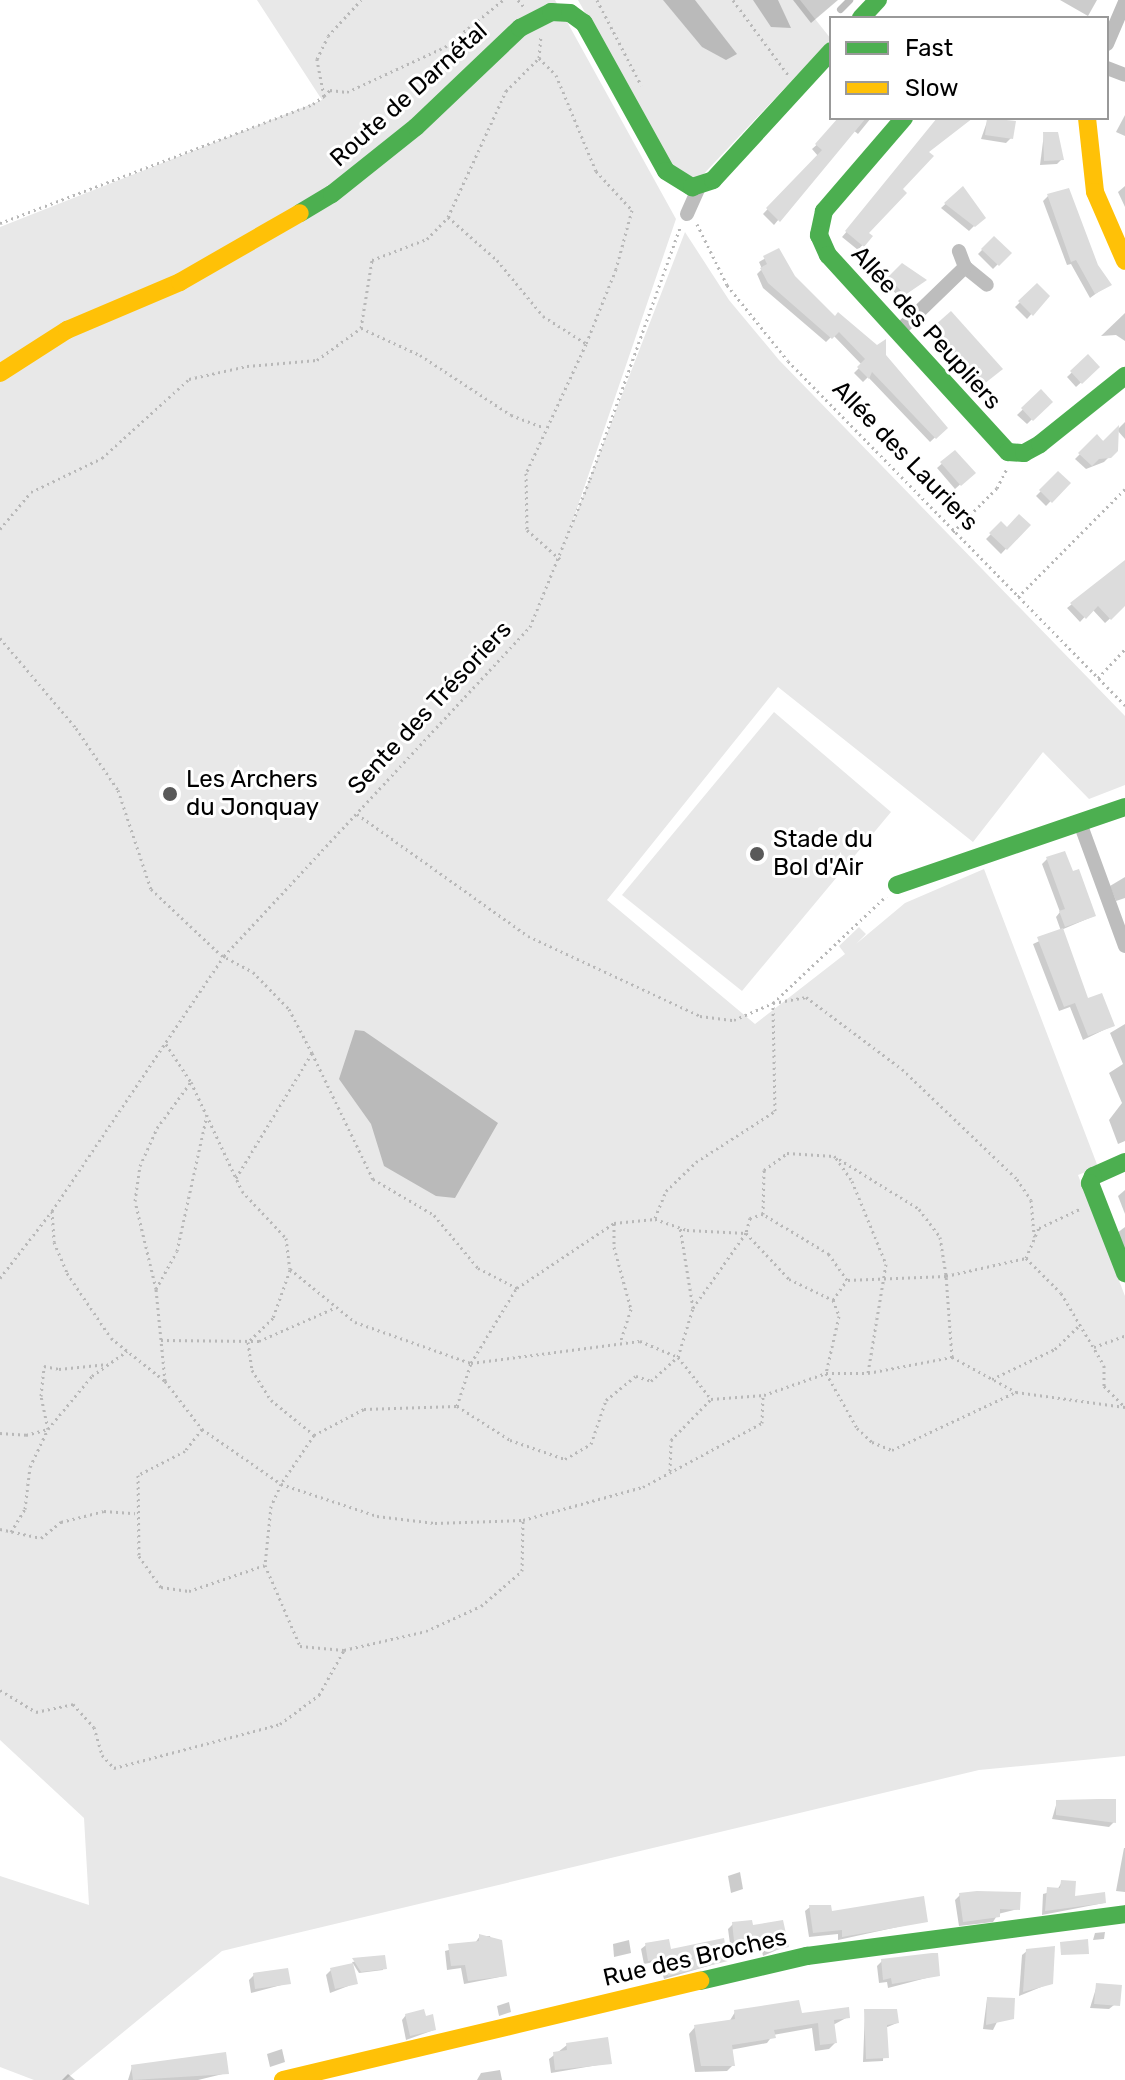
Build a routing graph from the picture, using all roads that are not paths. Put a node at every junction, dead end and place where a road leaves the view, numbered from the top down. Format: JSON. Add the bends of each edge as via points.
{"nodes":[{"id":1,"x":849,"y":0,"type":"edge"},
{"id":2,"x":878,"y":0,"type":"edge"},
{"id":3,"x":1125,"y":2,"type":"edge"},
{"id":4,"x":569,"y":7,"type":"edge"},
{"id":5,"x":840,"y":9,"type":"dead end"},
{"id":6,"x":863,"y":16,"type":"edge"},
{"id":7,"x":1109,"y":39,"type":"edge"},
{"id":8,"x":829,"y":53,"type":"edge"},
{"id":9,"x":902,"y":120,"type":"edge"},
{"id":10,"x":1087,"y":120,"type":"edge"},
{"id":11,"x":699,"y":187,"type":"junction"},
{"id":12,"x":689,"y":211,"type":"road end"},
{"id":13,"x":959,"y":251,"type":"dead end"},
{"id":14,"x":1125,"y":261,"type":"edge"},
{"id":15,"x":965,"y":267,"type":"junction"},
{"id":16,"x":987,"y":285,"type":"dead end"},
{"id":17,"x":900,"y":330,"type":"junction"},
{"id":18,"x":0,"y":373,"type":"edge"},
{"id":19,"x":1125,"y":376,"type":"edge"},
{"id":20,"x":1125,"y":807,"type":"edge"},
{"id":21,"x":1080,"y":823,"type":"junction"},
{"id":22,"x":897,"y":885,"type":"road end"},
{"id":23,"x":1125,"y":945,"type":"edge"},
{"id":24,"x":1125,"y":1162,"type":"edge"},
{"id":25,"x":1125,"y":1273,"type":"edge"},
{"id":26,"x":1125,"y":1914,"type":"edge"},
{"id":27,"x":283,"y":2080,"type":"edge"}],
"edges":[{"from":1,"to":5,"type":"lane"},
{"from":2,"to":6,"type":"street"},
{"from":3,"to":7,"type":"street"},
{"from":4,"to":11,"type":"street","name":"Route de Darnétal","via":[[584,23],[666,171],[679,183]]},
{"from":4,"to":18,"type":"street","name":"Route de Darnétal","via":[[520,28],[416,127],[332,194],[180,282],[67,330]]},
{"from":8,"to":11,"type":"street","via":[[713,180]]},
{"from":9,"to":17,"type":"street","name":"Allée des Peupliers","via":[[824,211],[819,235],[828,255]]},
{"from":10,"to":14,"type":"street","via":[[1095,192]]},
{"from":11,"to":12,"type":"street"},
{"from":13,"to":15,"type":"street"},
{"from":15,"to":16,"type":"street"},
{"from":15,"to":17,"type":"street"},
{"from":17,"to":19,"type":"street","name":"Allée des Peupliers","via":[[1008,452],[1024,453],[1040,444]]},
{"from":20,"to":21,"type":"street"},
{"from":21,"to":22,"type":"street"},
{"from":21,"to":23,"type":"street"},
{"from":24,"to":25,"type":"street","via":[[1093,1176],[1097,1201]]},
{"from":26,"to":27,"type":"street","name":"Rue des Broches","via":[[807,1956]]}]}
